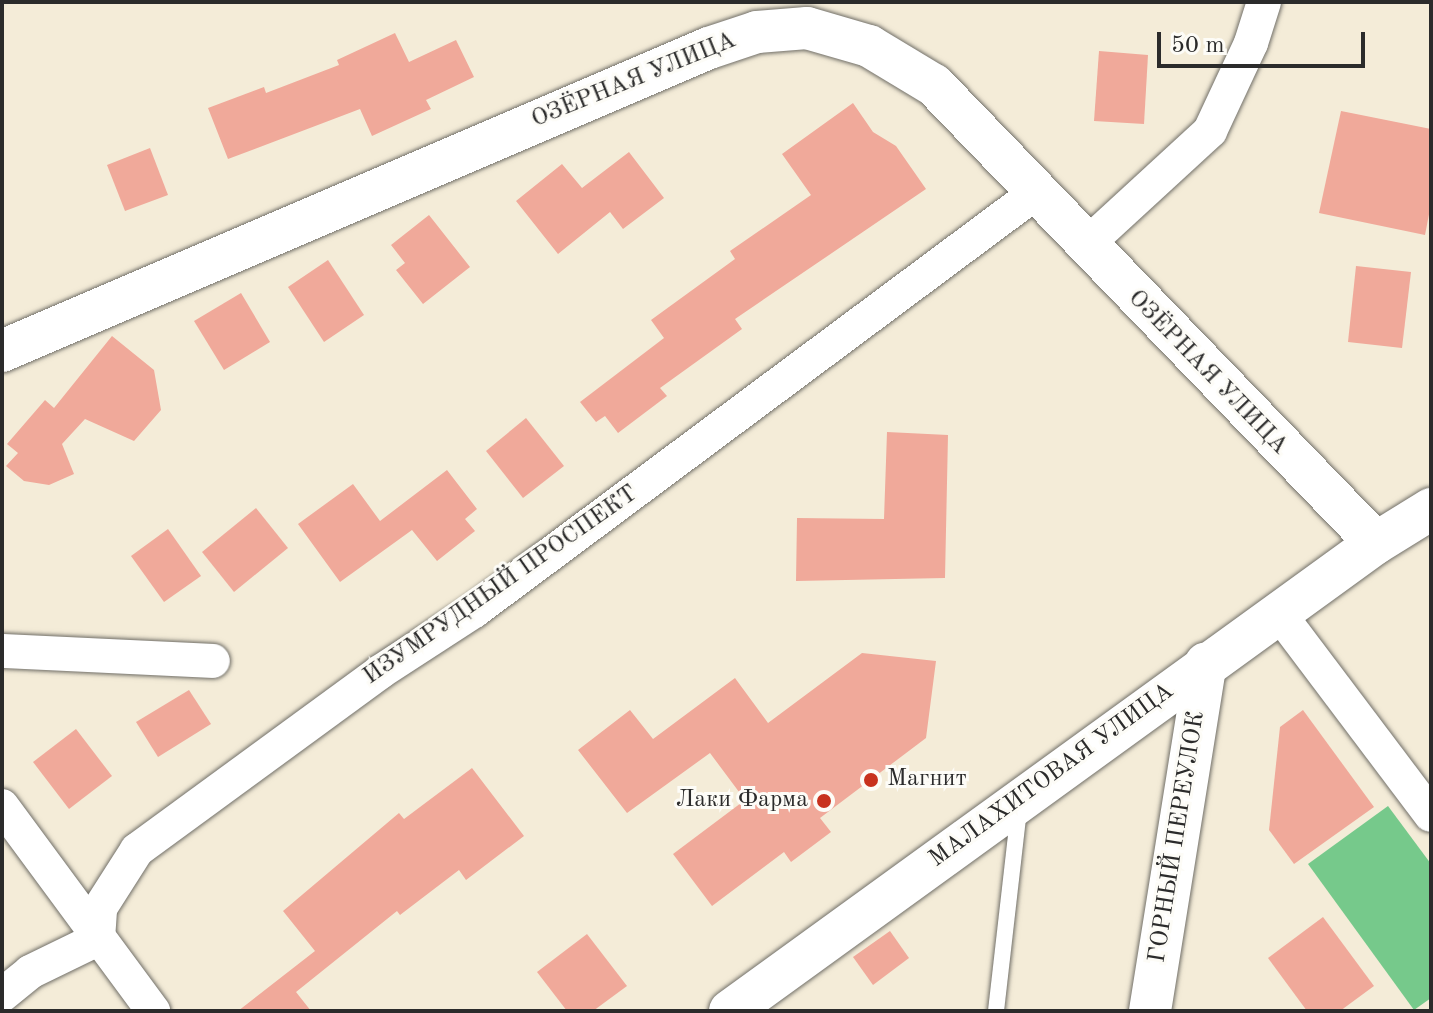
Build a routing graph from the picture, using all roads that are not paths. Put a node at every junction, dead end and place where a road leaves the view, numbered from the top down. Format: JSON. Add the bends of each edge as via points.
{"nodes":[{"id":1,"x":1264,"y":2,"type":"edge"},
{"id":2,"x":1034,"y":194,"type":"junction"},
{"id":3,"x":1085,"y":246,"type":"junction"},
{"id":4,"x":2,"y":351,"type":"edge"},
{"id":5,"x":1431,"y":509,"type":"edge"},
{"id":6,"x":1376,"y":543,"type":"junction"},
{"id":7,"x":1278,"y":612,"type":"junction"},
{"id":8,"x":2,"y":651,"type":"edge"},
{"id":9,"x":213,"y":661,"type":"dead end"},
{"id":10,"x":1206,"y":663,"type":"junction"},
{"id":11,"x":1020,"y":798,"type":"junction"},
{"id":12,"x":2,"y":806,"type":"edge"},
{"id":13,"x":1431,"y":815,"type":"edge"},
{"id":14,"x":98,"y":939,"type":"junction"},
{"id":15,"x":2,"y":995,"type":"edge"},
{"id":16,"x":153,"y":1011,"type":"edge"},
{"id":17,"x":730,"y":1011,"type":"edge"},
{"id":18,"x":996,"y":1011,"type":"edge"},
{"id":19,"x":1150,"y":1011,"type":"edge"}],
"edges":[{"from":1,"to":3,"type":"street","via":[[1210,131]]},
{"from":2,"to":3,"type":"street","name":"ОЗЁРНАЯ УЛИЦА"},
{"from":2,"to":4,"type":"street","name":"ОЗЁРНАЯ УЛИЦА","via":[[934,85],[869,46],[807,28],[757,32],[521,126]]},
{"from":2,"to":14,"type":"street","name":"ИЗУМРУДНЫЙ ПРОСПЕКТ","via":[[474,611],[369,680],[137,850],[100,908]]},
{"from":3,"to":6,"type":"street","name":"ОЗЁРНАЯ УЛИЦА"},
{"from":5,"to":6,"type":"street"},
{"from":6,"to":7,"type":"street","name":"МАЛАХИТОВАЯ УЛИЦА"},
{"from":7,"to":10,"type":"street","name":"МАЛАХИТОВАЯ УЛИЦА"},
{"from":7,"to":13,"type":"street"},
{"from":8,"to":9,"type":"street"},
{"from":10,"to":11,"type":"street","name":"МАЛАХИТОВАЯ УЛИЦА"},
{"from":10,"to":19,"type":"street","name":"ГОРНЫЙ ПЕРЕУЛОК"},
{"from":11,"to":17,"type":"street","name":"МАЛАХИТОВАЯ УЛИЦА"},
{"from":11,"to":18,"type":"lane"},
{"from":12,"to":14,"type":"street"},
{"from":14,"to":15,"type":"street","via":[[30,972]]},
{"from":14,"to":16,"type":"street"}]}
